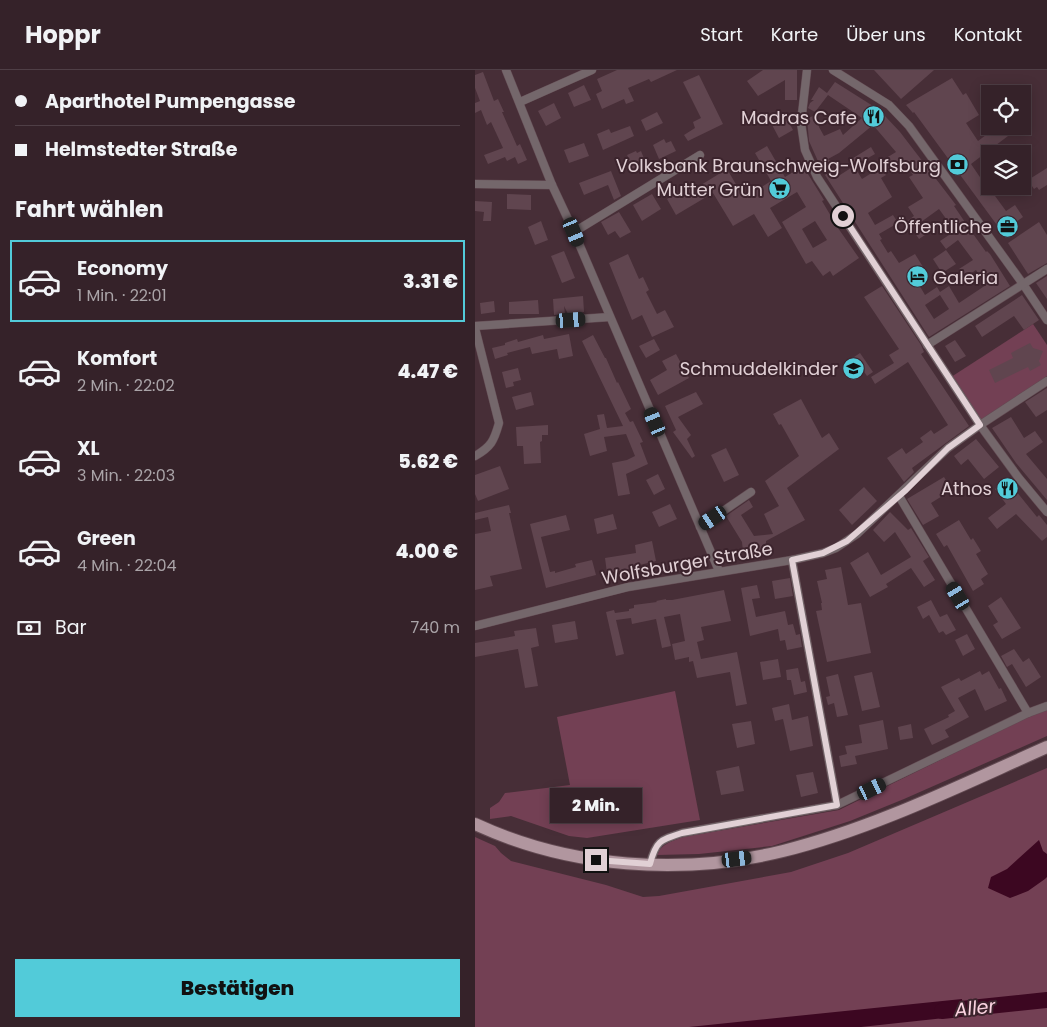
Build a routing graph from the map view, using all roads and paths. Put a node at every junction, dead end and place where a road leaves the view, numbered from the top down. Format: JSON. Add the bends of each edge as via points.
{"nodes":[{"id":1,"x":506,"y":70,"type":"edge"},
{"id":2,"x":592,"y":70,"type":"edge"},
{"id":3,"x":807,"y":70,"type":"edge"},
{"id":4,"x":833,"y":70,"type":"edge"},
{"id":5,"x":519,"y":102,"type":"junction"},
{"id":6,"x":700,"y":155,"type":"dead end"},
{"id":7,"x":475,"y":184,"type":"edge"},
{"id":8,"x":552,"y":185,"type":"junction"},
{"id":9,"x":574,"y":232,"type":"junction"},
{"id":10,"x":1047,"y":269,"type":"edge"},
{"id":11,"x":1023,"y":284,"type":"junction"},
{"id":12,"x":610,"y":317,"type":"junction"},
{"id":13,"x":1047,"y":320,"type":"edge"},
{"id":14,"x":475,"y":327,"type":"edge"},
{"id":15,"x":927,"y":345,"type":"junction"},
{"id":16,"x":478,"y":356,"type":"edge"},
{"id":17,"x":1047,"y":382,"type":"edge"},
{"id":18,"x":980,"y":425,"type":"junction"},
{"id":19,"x":475,"y":456,"type":"edge"},
{"id":20,"x":751,"y":492,"type":"dead end"},
{"id":21,"x":899,"y":496,"type":"junction"},
{"id":22,"x":1047,"y":512,"type":"edge"},
{"id":23,"x":700,"y":527,"type":"junction"},
{"id":24,"x":792,"y":560,"type":"junction"},
{"id":25,"x":719,"y":571,"type":"junction"},
{"id":26,"x":475,"y":626,"type":"edge"},
{"id":27,"x":1047,"y":706,"type":"edge"},
{"id":28,"x":1028,"y":713,"type":"junction"},
{"id":29,"x":1047,"y":747,"type":"edge"},
{"id":30,"x":837,"y":805,"type":"junction"},
{"id":31,"x":475,"y":824,"type":"edge"},
{"id":32,"x":650,"y":864,"type":"junction"}],
"edges":[{"from":1,"to":5,"type":"street"},
{"from":2,"to":5,"type":"street"},
{"from":3,"to":15,"type":"street","via":[[801,123],[808,160]]},
{"from":4,"to":11,"type":"street","via":[[889,105],[909,126]]},
{"from":5,"to":8,"type":"street"},
{"from":6,"to":9,"type":"street"},
{"from":7,"to":8,"type":"street"},
{"from":8,"to":9,"type":"street"},
{"from":9,"to":12,"type":"street"},
{"from":10,"to":11,"type":"street"},
{"from":11,"to":13,"type":"street"},
{"from":11,"to":15,"type":"street"},
{"from":12,"to":14,"type":"street"},
{"from":12,"to":23,"type":"street"},
{"from":14,"to":16,"type":"street"},
{"from":15,"to":18,"type":"street"},
{"from":16,"to":19,"type":"street","via":[[499,423],[488,449]]},
{"from":17,"to":18,"type":"street","name":"Wolfsburger Straße"},
{"from":18,"to":21,"type":"street","name":"Wolfsburger Straße","via":[[948,448]]},
{"from":18,"to":22,"type":"street"},
{"from":20,"to":23,"type":"street"},
{"from":21,"to":24,"type":"street","name":"Wolfsburger Straße","via":[[847,541],[823,553]]},
{"from":21,"to":28,"type":"street"},
{"from":23,"to":25,"type":"street"},
{"from":24,"to":25,"type":"street","name":"Wolfsburger Straße"},
{"from":24,"to":30,"type":"street"},
{"from":25,"to":26,"type":"street","name":"Wolfsburger Straße","via":[[628,587]]},
{"from":27,"to":28,"type":"street"},
{"from":28,"to":30,"type":"street"},
{"from":29,"to":32,"type":"main road","via":[[900,812],[812,843],[751,858],[710,863]]},
{"from":30,"to":32,"type":"street","via":[[666,838],[655,847]]},
{"from":31,"to":32,"type":"main road","via":[[553,851],[609,862]]}]}
